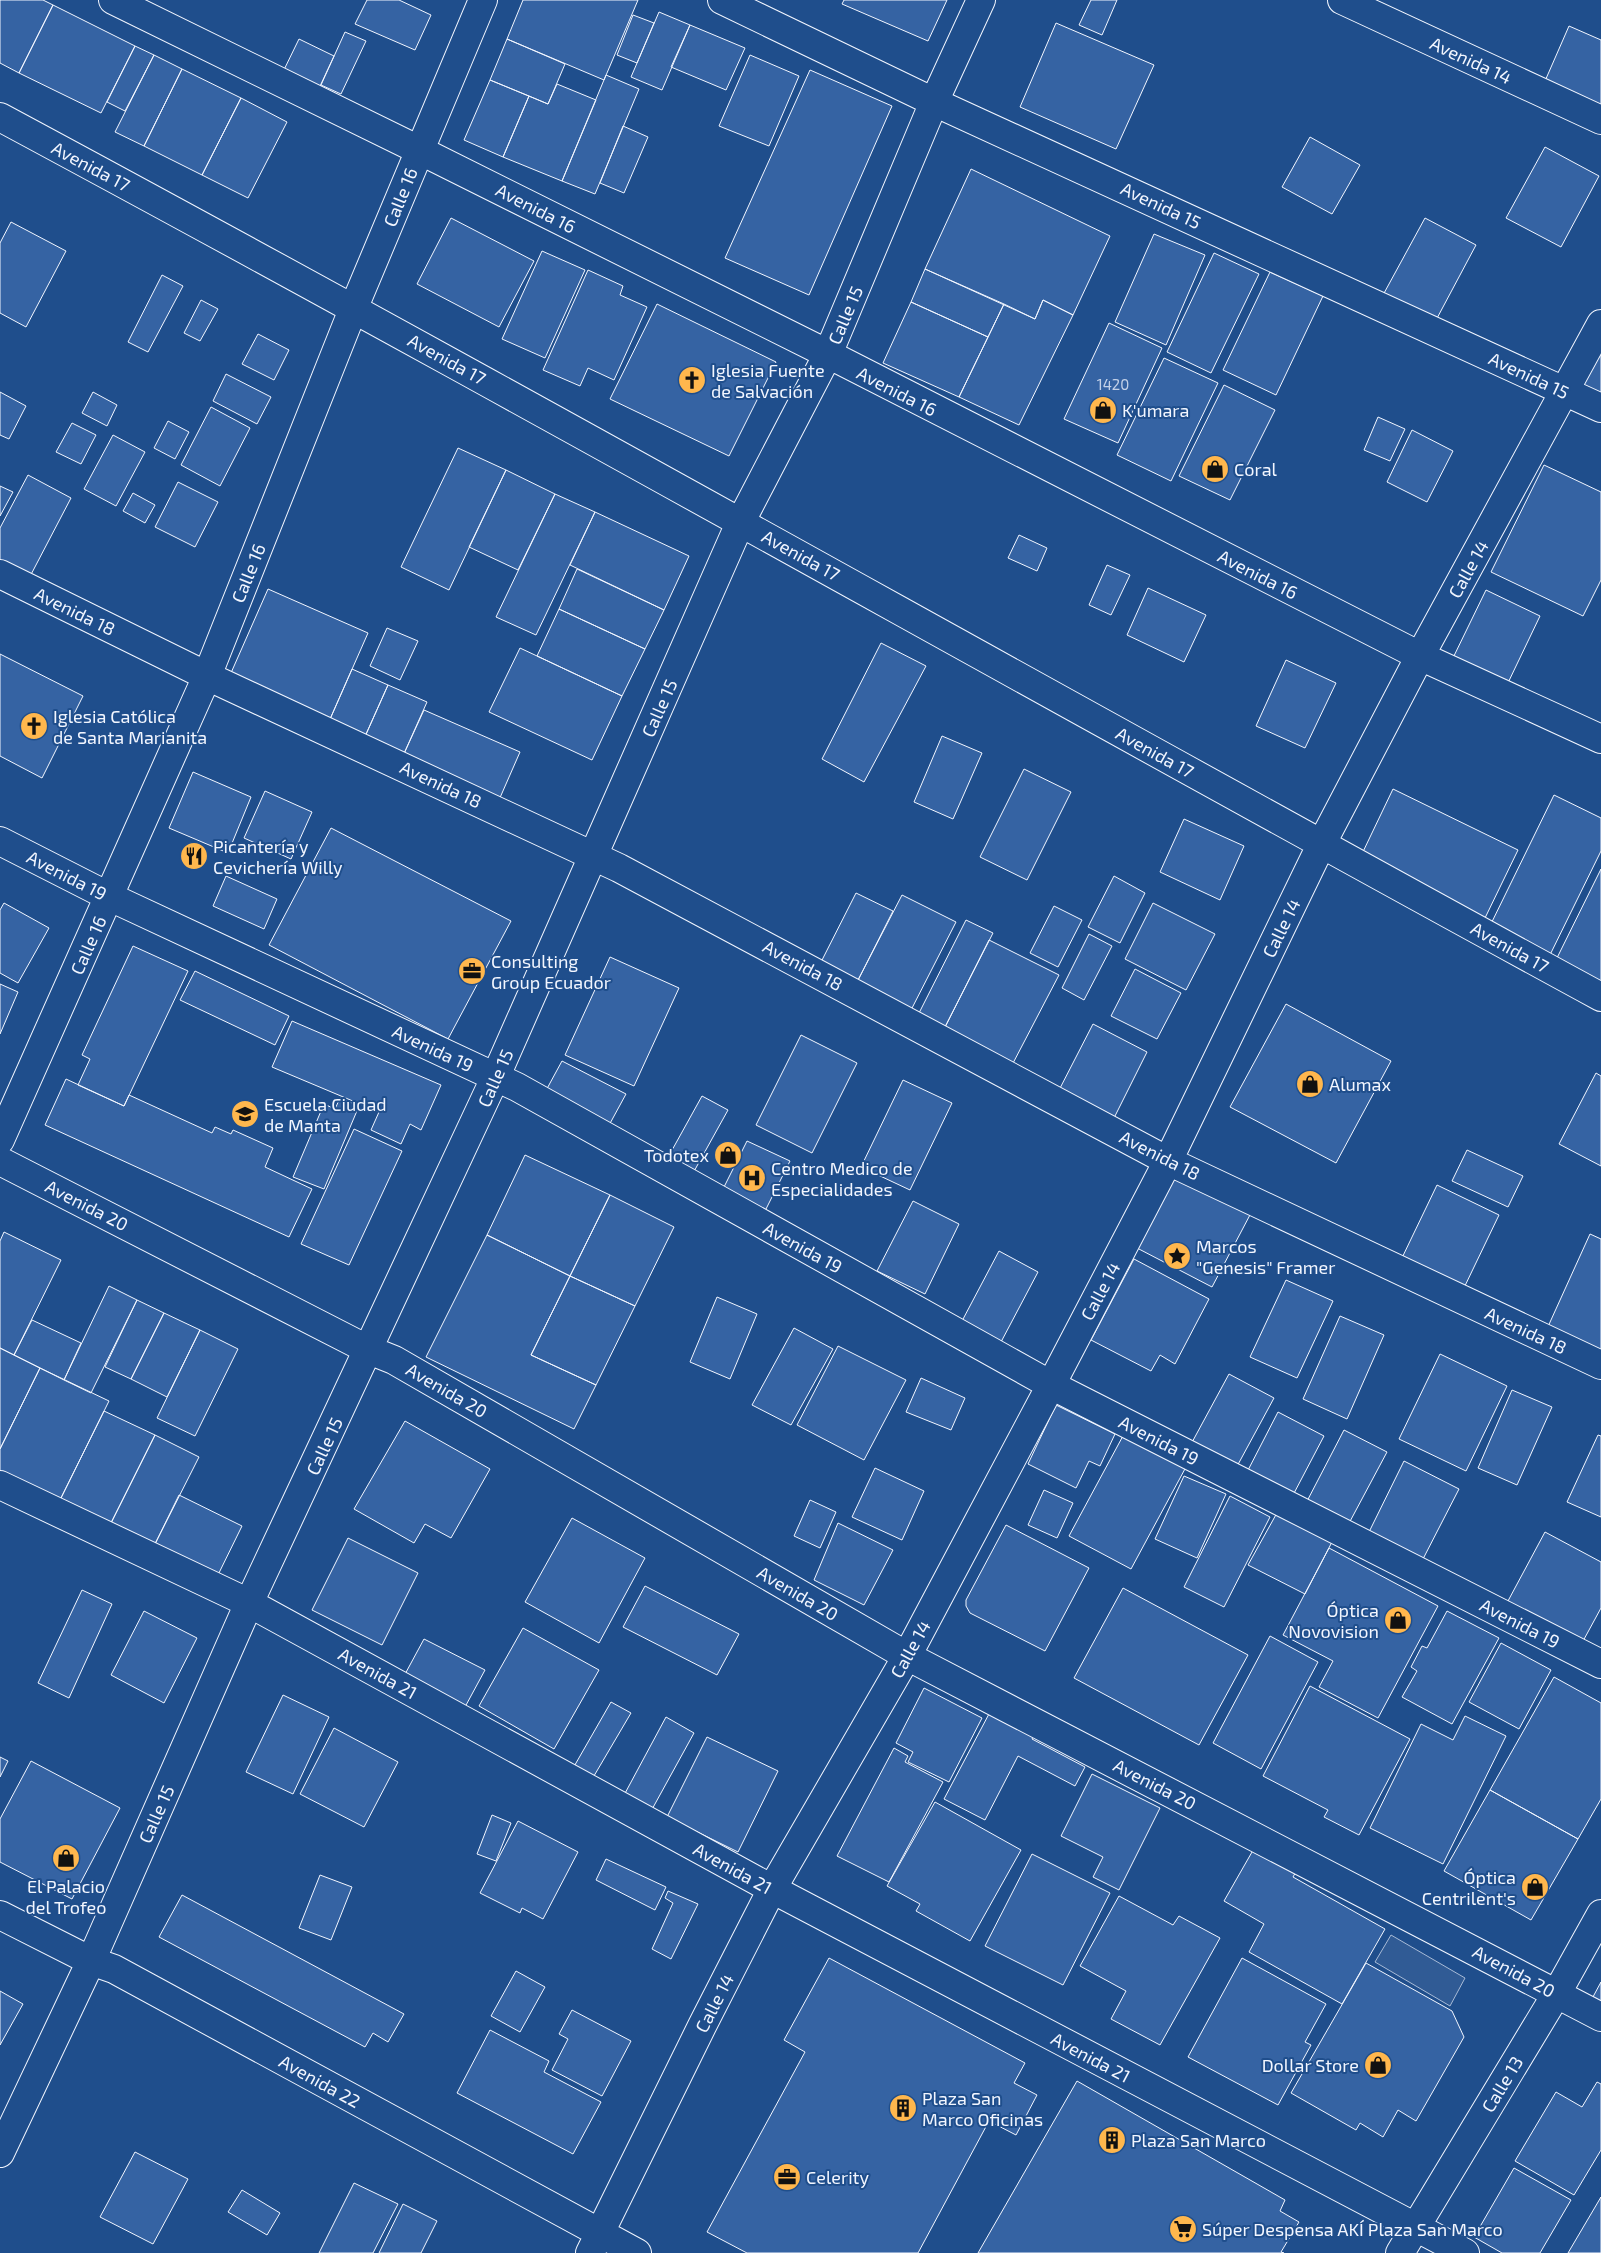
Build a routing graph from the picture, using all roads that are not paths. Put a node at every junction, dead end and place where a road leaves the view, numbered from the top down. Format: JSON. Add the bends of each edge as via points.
{"nodes":[{"id":1,"x":113,"y":0,"type":"edge"},
{"id":2,"x":483,"y":0,"type":"edge"},
{"id":3,"x":722,"y":0,"type":"edge"},
{"id":4,"x":981,"y":0,"type":"edge"},
{"id":5,"x":1342,"y":0,"type":"edge"},
{"id":6,"x":934,"y":102,"type":"junction"},
{"id":7,"x":0,"y":117,"type":"edge"},
{"id":8,"x":1601,"y":120,"type":"edge"},
{"id":9,"x":419,"y":150,"type":"junction"},
{"id":10,"x":354,"y":307,"type":"junction"},
{"id":11,"x":1601,"y":324,"type":"edge"},
{"id":12,"x":828,"y":354,"type":"junction"},
{"id":13,"x":1566,"y":392,"type":"junction"},
{"id":14,"x":1601,"y":408,"type":"edge"},
{"id":15,"x":740,"y":522,"type":"junction"},
{"id":16,"x":0,"y":574,"type":"edge"},
{"id":17,"x":1420,"y":656,"type":"junction"},
{"id":18,"x":207,"y":676,"type":"junction"},
{"id":19,"x":1601,"y":739,"type":"edge"},
{"id":20,"x":0,"y":840,"type":"edge"},
{"id":21,"x":1321,"y":845,"type":"junction"},
{"id":22,"x":594,"y":856,"type":"junction"},
{"id":23,"x":110,"y":897,"type":"junction"},
{"id":24,"x":1601,"y":997,"type":"edge"},
{"id":25,"x":495,"y":1078,"type":"junction"},
{"id":26,"x":0,"y":1140,"type":"edge"},
{"id":27,"x":0,"y":1161,"type":"edge"},
{"id":28,"x":1168,"y":1161,"type":"junction"},
{"id":29,"x":369,"y":1350,"type":"junction"},
{"id":30,"x":1601,"y":1365,"type":"edge"},
{"id":31,"x":1051,"y":1385,"type":"junction"},
{"id":32,"x":0,"y":1485,"type":"edge"},
{"id":33,"x":249,"y":1603,"type":"junction"},
{"id":34,"x":907,"y":1656,"type":"junction"},
{"id":35,"x":1601,"y":1664,"type":"edge"},
{"id":36,"x":772,"y":1889,"type":"junction"},
{"id":37,"x":1601,"y":1914,"type":"edge"},
{"id":38,"x":0,"y":1915,"type":"edge"},
{"id":39,"x":92,"y":1961,"type":"junction"},
{"id":40,"x":1557,"y":1993,"type":"junction"},
{"id":41,"x":1601,"y":2017,"type":"edge"},
{"id":42,"x":0,"y":2153,"type":"edge"},
{"id":43,"x":1415,"y":2227,"type":"junction"},
{"id":44,"x":595,"y":2243,"type":"edge"},
{"id":45,"x":638,"y":2253,"type":"edge"},
{"id":46,"x":1400,"y":2253,"type":"edge"},
{"id":47,"x":1465,"y":2253,"type":"edge"}],
"edges":[{"from":1,"to":9,"type":"street","name":"Avenida 16"},
{"from":2,"to":9,"type":"street","name":"Calle 16"},
{"from":3,"to":6,"type":"street","name":"Avenida 15"},
{"from":4,"to":6,"type":"street","name":"Calle 15"},
{"from":5,"to":8,"type":"street","name":"Avenida 14"},
{"from":6,"to":12,"type":"street","name":"Calle 15"},
{"from":6,"to":13,"type":"street","name":"Avenida 15"},
{"from":7,"to":10,"type":"street","name":"Avenida 17"},
{"from":9,"to":10,"type":"street","name":"Calle 16"},
{"from":9,"to":12,"type":"street","name":"Avenida 16"},
{"from":10,"to":15,"type":"street","name":"Avenida 17"},
{"from":10,"to":18,"type":"street","name":"Calle 16"},
{"from":11,"to":13,"type":"street","name":"Calle 14"},
{"from":12,"to":15,"type":"street","name":"Calle 15"},
{"from":12,"to":17,"type":"street","name":"Avenida 16"},
{"from":13,"to":14,"type":"street","name":"Avenida 15"},
{"from":13,"to":17,"type":"street","name":"Calle 14"},
{"from":15,"to":21,"type":"street","name":"Avenida 17"},
{"from":15,"to":22,"type":"street","name":"Calle 15"},
{"from":16,"to":18,"type":"street","name":"Avenida 18"},
{"from":17,"to":19,"type":"street","name":"Avenida 16"},
{"from":17,"to":21,"type":"street","name":"Calle 14"},
{"from":18,"to":22,"type":"street","name":"Avenida 18"},
{"from":18,"to":23,"type":"street","name":"Calle 16"},
{"from":20,"to":23,"type":"street","name":"Avenida 19"},
{"from":21,"to":24,"type":"street","name":"Avenida 17"},
{"from":21,"to":28,"type":"street","name":"Calle 14"},
{"from":22,"to":25,"type":"street","name":"Calle 15"},
{"from":22,"to":28,"type":"street","name":"Avenida 18"},
{"from":23,"to":25,"type":"street","name":"Avenida 19"},
{"from":23,"to":26,"type":"street","name":"Calle 16"},
{"from":25,"to":29,"type":"street","name":"Calle 15"},
{"from":25,"to":31,"type":"street","name":"Avenida 19","via":[[517,1087]]},
{"from":27,"to":29,"type":"street","name":"Avenida 20"},
{"from":28,"to":30,"type":"street","name":"Avenida 18"},
{"from":28,"to":31,"type":"street","name":"Calle 14"},
{"from":29,"to":33,"type":"street","name":"Calle 15"},
{"from":29,"to":34,"type":"street","name":"Avenida 20","via":[[394,1360]]},
{"from":31,"to":34,"type":"street","name":"Calle 14"},
{"from":31,"to":35,"type":"street","name":"Avenida 19"},
{"from":32,"to":33,"type":"street","name":"Avenida 21"},
{"from":33,"to":36,"type":"street","name":"Avenida 21"},
{"from":33,"to":39,"type":"street","name":"Calle 15"},
{"from":34,"to":36,"type":"street","name":"Calle 14"},
{"from":34,"to":40,"type":"street","name":"Avenida 20"},
{"from":36,"to":43,"type":"street","name":"Avenida 21"},
{"from":36,"to":44,"type":"street","name":"Calle 14"},
{"from":37,"to":40,"type":"street","name":"Calle 13"},
{"from":38,"to":39,"type":"street","name":"Avenida 22"},
{"from":39,"to":42,"type":"street","name":"Calle 15"},
{"from":39,"to":44,"type":"street","name":"Avenida 22","via":[[114,1969]]},
{"from":40,"to":41,"type":"street","name":"Avenida 20"},
{"from":40,"to":43,"type":"street","name":"Calle 13"},
{"from":43,"to":46,"type":"street","name":"Calle 13"},
{"from":43,"to":47,"type":"street","name":"Avenida 21"},
{"from":44,"to":45,"type":"street","name":"Avenida 22"}]}
